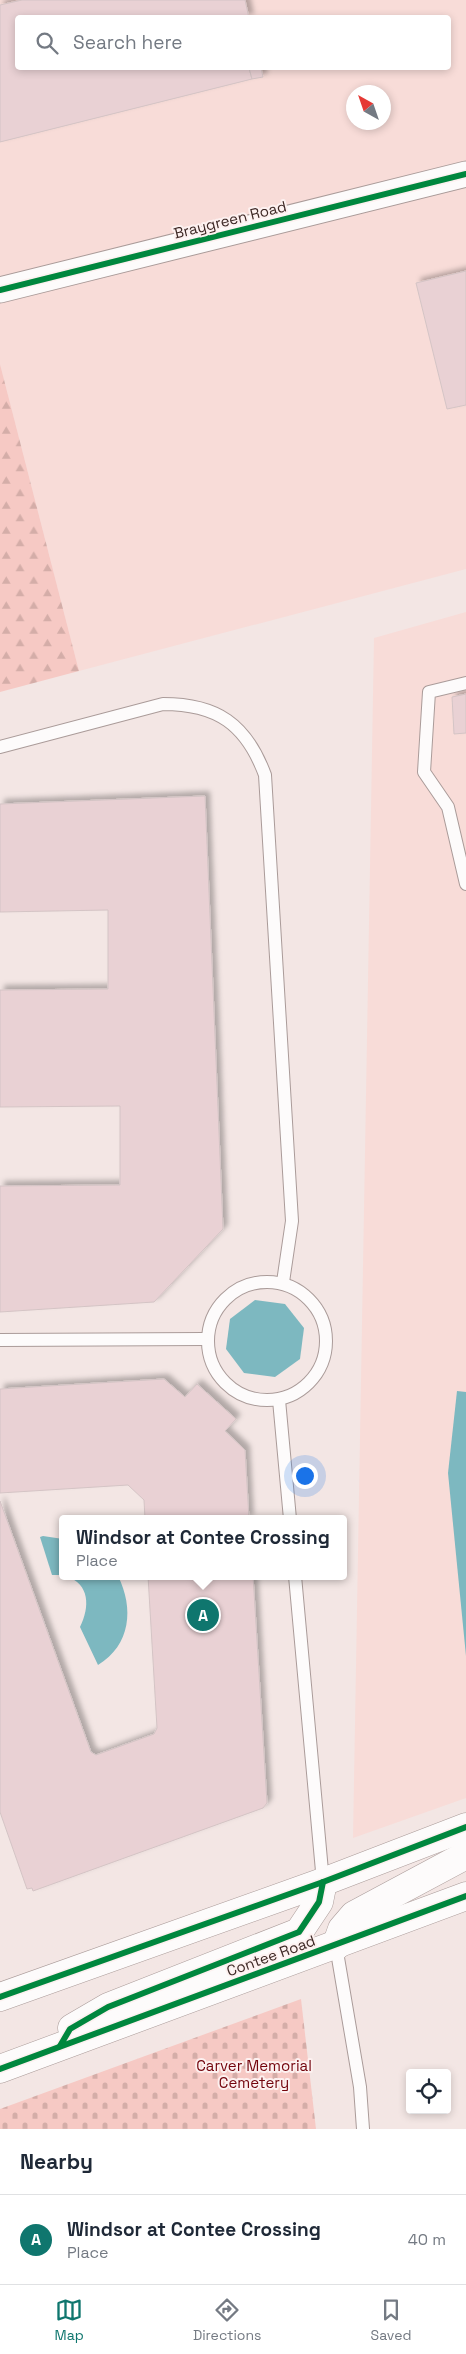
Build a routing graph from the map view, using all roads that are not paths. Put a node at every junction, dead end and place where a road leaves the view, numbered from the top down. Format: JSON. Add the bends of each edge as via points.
{"nodes":[{"id":1,"x":466,"y":174,"type":"edge"},
{"id":2,"x":0,"y":290,"type":"edge"},
{"id":3,"x":466,"y":683,"type":"edge"},
{"id":4,"x":0,"y":747,"type":"edge"},
{"id":5,"x":466,"y":884,"type":"edge"},
{"id":6,"x":283,"y":1282,"type":"junction"},
{"id":7,"x":205,"y":1339,"type":"junction"},
{"id":8,"x":0,"y":1340,"type":"edge"},
{"id":9,"x":279,"y":1400,"type":"junction"},
{"id":10,"x":290,"y":1515,"type":"edge"},
{"id":11,"x":295,"y":1580,"type":"edge"},
{"id":12,"x":466,"y":1826,"type":"edge"},
{"id":13,"x":466,"y":1855,"type":"edge"},
{"id":14,"x":323,"y":1882,"type":"junction"},
{"id":15,"x":466,"y":1896,"type":"edge"},
{"id":16,"x":336,"y":1946,"type":"junction"},
{"id":17,"x":0,"y":1997,"type":"edge"},
{"id":18,"x":60,"y":2046,"type":"junction"},
{"id":19,"x":0,"y":2069,"type":"edge"},
{"id":20,"x":363,"y":2129,"type":"edge"}],
"edges":[{"from":1,"to":2,"type":"street","name":"Braygreen Road"},
{"from":3,"to":5,"type":"lane","via":[[429,692],[424,772],[448,807]]},
{"from":4,"to":6,"type":"lane","via":[[163,704],[185,704],[227,718],[246,737],[257,755],[265,775],[292,1221]]},
{"from":6,"to":7,"type":"lane","via":[[247,1283],[224,1299],[217,1305]]},
{"from":6,"to":9,"type":"lane","via":[[311,1298],[326,1326],[325,1359],[308,1386]]},
{"from":7,"to":8,"type":"lane"},
{"from":7,"to":9,"type":"lane","via":[[215,1374],[243,1397]]},
{"from":9,"to":10,"type":"lane"},
{"from":11,"to":14,"type":"lane"},
{"from":12,"to":14,"type":"street"},
{"from":13,"to":16,"type":"street","via":[[354,1915],[342,1929]]},
{"from":14,"to":17,"type":"street"},
{"from":14,"to":18,"type":"street","via":[[319,1902],[299,1932],[108,2007],[70,2029]]},
{"from":15,"to":16,"type":"street","name":"Contee Road"},
{"from":16,"to":18,"type":"street","name":"Contee Road"},
{"from":16,"to":20,"type":"lane","via":[[360,2087]]},
{"from":18,"to":19,"type":"street","name":"Contee Road"}]}
